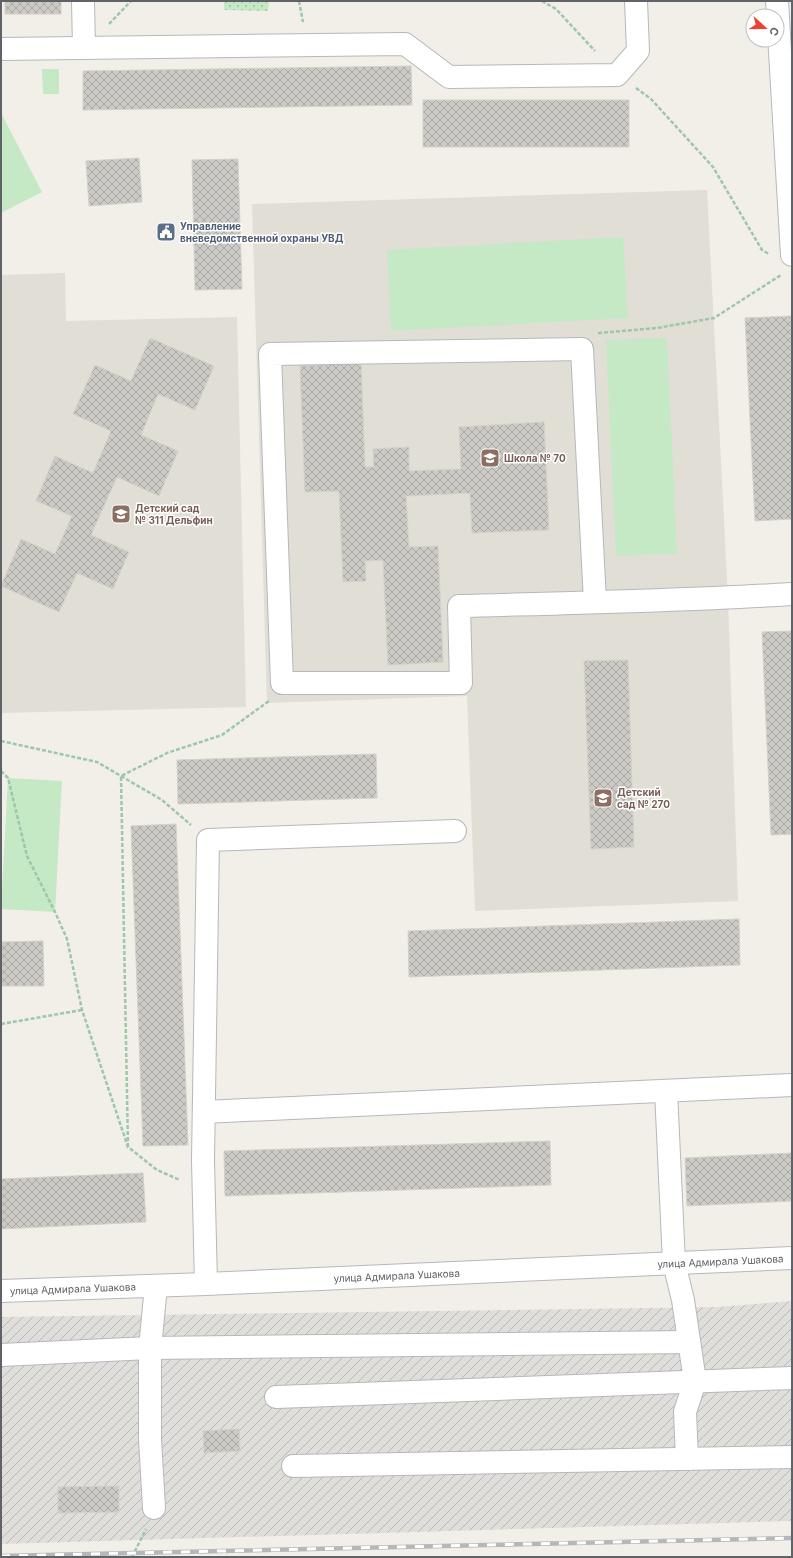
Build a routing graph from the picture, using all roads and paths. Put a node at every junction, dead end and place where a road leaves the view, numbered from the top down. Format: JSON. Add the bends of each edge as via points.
{"nodes":[{"id":1,"x":83,"y":1,"type":"edge"},
{"id":2,"x":542,"y":1,"type":"edge"},
{"id":3,"x":636,"y":1,"type":"edge"},
{"id":4,"x":777,"y":1,"type":"edge"},
{"id":5,"x":84,"y":48,"type":"junction"},
{"id":6,"x":1,"y":49,"type":"edge"},
{"id":7,"x":617,"y":75,"type":"junction"},
{"id":8,"x":784,"y":261,"type":"edge"},
{"id":9,"x":582,"y":349,"type":"junction"},
{"id":10,"x":792,"y":594,"type":"edge"},
{"id":11,"x":595,"y":602,"type":"junction"},
{"id":12,"x":282,"y":683,"type":"junction"},
{"id":13,"x":1,"y":741,"type":"edge"},
{"id":14,"x":1,"y":771,"type":"edge"},
{"id":15,"x":121,"y":776,"type":"junction"},
{"id":16,"x":455,"y":831,"type":"dead end"},
{"id":17,"x":208,"y":840,"type":"junction"},
{"id":18,"x":82,"y":1010,"type":"junction"},
{"id":19,"x":1,"y":1024,"type":"edge"},
{"id":20,"x":792,"y":1085,"type":"edge"},
{"id":21,"x":666,"y":1091,"type":"junction"},
{"id":22,"x":204,"y":1112,"type":"junction"},
{"id":23,"x":128,"y":1147,"type":"junction"},
{"id":24,"x":204,"y":1191,"type":"junction"},
{"id":25,"x":792,"y":1258,"type":"edge"},
{"id":26,"x":674,"y":1263,"type":"junction"},
{"id":27,"x":206,"y":1284,"type":"junction"},
{"id":28,"x":156,"y":1286,"type":"junction"},
{"id":29,"x":1,"y":1291,"type":"edge"},
{"id":30,"x":689,"y":1342,"type":"junction"},
{"id":31,"x":150,"y":1348,"type":"junction"},
{"id":32,"x":1,"y":1355,"type":"edge"},
{"id":33,"x":792,"y":1378,"type":"edge"},
{"id":34,"x":695,"y":1381,"type":"junction"},
{"id":35,"x":276,"y":1397,"type":"dead end"},
{"id":36,"x":792,"y":1458,"type":"edge"},
{"id":37,"x":687,"y":1459,"type":"junction"},
{"id":38,"x":293,"y":1466,"type":"dead end"},
{"id":39,"x":154,"y":1508,"type":"joint"},
{"id":40,"x":132,"y":1557,"type":"edge"}],
"edges":[{"from":1,"to":5,"type":"street"},
{"from":2,"to":7,"type":"path","via":[[556,9]]},
{"from":3,"to":7,"type":"street","via":[[638,51]]},
{"from":4,"to":8,"type":"street"},
{"from":5,"to":6,"type":"street"},
{"from":5,"to":7,"type":"street","via":[[404,44],[449,77]]},
{"from":7,"to":8,"type":"path","via":[[651,99],[713,167],[762,250]]},
{"from":8,"to":9,"type":"path","via":[[714,318],[657,328],[595,333]]},
{"from":9,"to":11,"type":"street"},
{"from":9,"to":12,"type":"street","via":[[270,354]]},
{"from":10,"to":11,"type":"street"},
{"from":11,"to":12,"type":"street","via":[[459,606],[461,683]]},
{"from":12,"to":15,"type":"path","via":[[267,703],[222,736],[167,753]]},
{"from":13,"to":15,"type":"path","via":[[97,762]]},
{"from":14,"to":18,"type":"path","via":[[8,778],[27,856],[67,939]]},
{"from":15,"to":17,"type":"path","via":[[162,800]]},
{"from":15,"to":23,"type":"path"},
{"from":16,"to":17,"type":"street"},
{"from":17,"to":22,"type":"street"},
{"from":18,"to":19,"type":"path"},
{"from":18,"to":23,"type":"path"},
{"from":20,"to":21,"type":"street"},
{"from":21,"to":22,"type":"street"},
{"from":21,"to":26,"type":"street"},
{"from":22,"to":24,"type":"street"},
{"from":23,"to":24,"type":"path","via":[[157,1170]]},
{"from":24,"to":27,"type":"street"},
{"from":25,"to":26,"type":"street","name":"улица Адмирала Ушакова"},
{"from":26,"to":27,"type":"street","name":"улица Адмирала Ушакова"},
{"from":26,"to":30,"type":"street"},
{"from":27,"to":28,"type":"street","name":"улица Адмирала Ушакова"},
{"from":28,"to":29,"type":"street","name":"улица Адмирала Ушакова"},
{"from":28,"to":31,"type":"street"},
{"from":30,"to":31,"type":"street"},
{"from":30,"to":34,"type":"street"},
{"from":31,"to":32,"type":"street"},
{"from":31,"to":39,"type":"street","via":[[150,1439]]},
{"from":33,"to":34,"type":"street"},
{"from":34,"to":35,"type":"street"},
{"from":34,"to":37,"type":"street","via":[[685,1412]]},
{"from":36,"to":37,"type":"street"},
{"from":37,"to":38,"type":"street"},
{"from":39,"to":40,"type":"path"}]}
